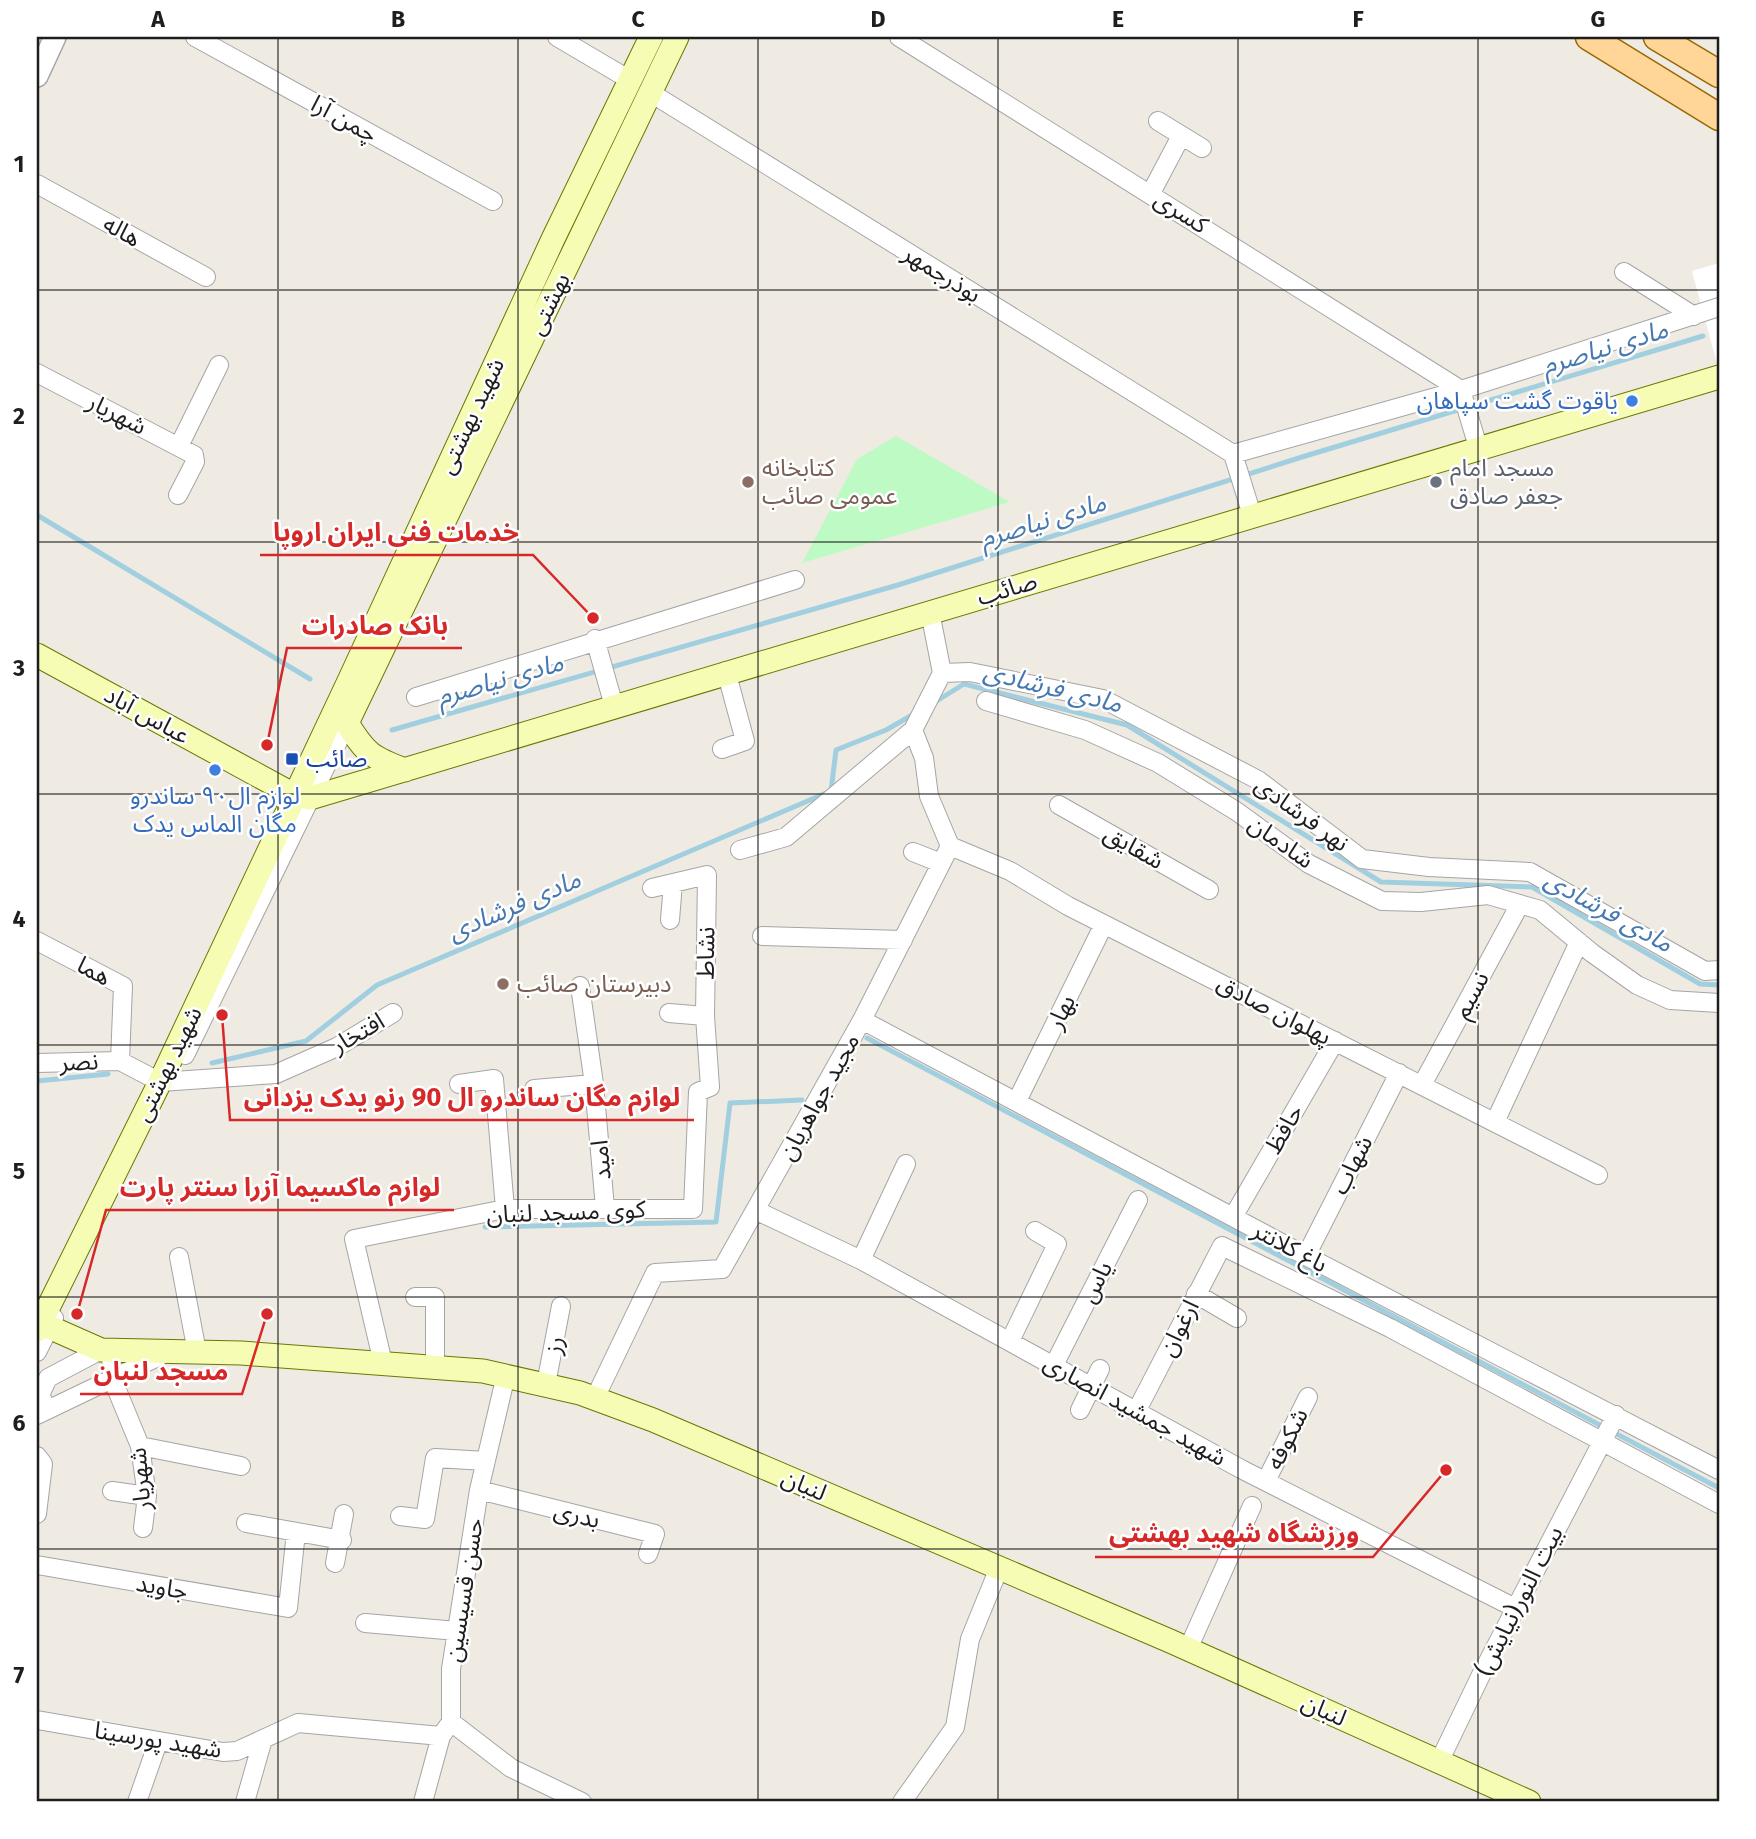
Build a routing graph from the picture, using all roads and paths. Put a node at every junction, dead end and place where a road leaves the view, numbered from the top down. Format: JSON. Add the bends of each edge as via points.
{"nodes":[{"id":1,"x":55,"y":37,"type":"edge"},
{"id":2,"x":195,"y":37,"type":"edge"},
{"id":3,"x":557,"y":37,"type":"edge"},
{"id":4,"x":651,"y":37,"type":"edge"},
{"id":5,"x":677,"y":37,"type":"edge"},
{"id":6,"x":899,"y":37,"type":"edge"},
{"id":7,"x":1589,"y":37,"type":"edge"},
{"id":8,"x":1657,"y":37,"type":"edge"},
{"id":9,"x":1719,"y":74,"type":"edge"},
{"id":10,"x":37,"y":76,"type":"edge"},
{"id":11,"x":630,"y":80,"type":"junction"},
{"id":12,"x":651,"y":93,"type":"junction"},
{"id":13,"x":1719,"y":117,"type":"edge"},
{"id":14,"x":1158,"y":121,"type":"dead end"},
{"id":15,"x":1181,"y":136,"type":"junction"},
{"id":16,"x":1202,"y":148,"type":"dead end"},
{"id":17,"x":590,"y":161,"type":"junction"},
{"id":18,"x":612,"y":172,"type":"junction"},
{"id":19,"x":37,"y":184,"type":"edge"},
{"id":20,"x":1151,"y":193,"type":"junction"},
{"id":21,"x":493,"y":201,"type":"dead end"},
{"id":22,"x":1624,"y":272,"type":"dead end"},
{"id":23,"x":206,"y":277,"type":"dead end"},
{"id":24,"x":1719,"y":307,"type":"edge"},
{"id":25,"x":1694,"y":316,"type":"junction"},
{"id":26,"x":219,"y":365,"type":"dead end"},
{"id":27,"x":37,"y":373,"type":"edge"},
{"id":28,"x":1719,"y":377,"type":"edge"},
{"id":29,"x":1463,"y":402,"type":"junction"},
{"id":30,"x":179,"y":446,"type":"junction"},
{"id":31,"x":1478,"y":447,"type":"junction"},
{"id":32,"x":1233,"y":454,"type":"junction"},
{"id":33,"x":178,"y":495,"type":"dead end"},
{"id":34,"x":1252,"y":515,"type":"junction"},
{"id":35,"x":795,"y":580,"type":"dead end"},
{"id":36,"x":930,"y":612,"type":"junction"},
{"id":37,"x":596,"y":644,"type":"junction"},
{"id":38,"x":37,"y":655,"type":"edge"},
{"id":39,"x":726,"y":671,"type":"junction"},
{"id":40,"x":942,"y":673,"type":"junction"},
{"id":41,"x":416,"y":697,"type":"dead end"},
{"id":42,"x":986,"y":701,"type":"dead end"},
{"id":43,"x":614,"y":706,"type":"junction"},
{"id":44,"x":347,"y":723,"type":"junction"},
{"id":45,"x":914,"y":730,"type":"junction"},
{"id":46,"x":722,"y":749,"type":"dead end"},
{"id":47,"x":405,"y":770,"type":"junction"},
{"id":48,"x":303,"y":802,"type":"junction"},
{"id":49,"x":1059,"y":805,"type":"dead end"},
{"id":50,"x":950,"y":846,"type":"junction"},
{"id":51,"x":740,"y":850,"type":"dead end"},
{"id":52,"x":914,"y":852,"type":"dead end"},
{"id":53,"x":942,"y":863,"type":"junction"},
{"id":54,"x":673,"y":883,"type":"junction"},
{"id":55,"x":652,"y":888,"type":"dead end"},
{"id":56,"x":1209,"y":890,"type":"dead end"},
{"id":57,"x":1520,"y":904,"type":"junction"},
{"id":58,"x":670,"y":920,"type":"dead end"},
{"id":59,"x":1104,"y":924,"type":"junction"},
{"id":60,"x":762,"y":936,"type":"dead end"},
{"id":61,"x":903,"y":940,"type":"junction"},
{"id":62,"x":37,"y":941,"type":"edge"},
{"id":63,"x":1579,"y":942,"type":"junction"},
{"id":64,"x":1719,"y":970,"type":"edge"},
{"id":65,"x":580,"y":986,"type":"dead end"},
{"id":66,"x":1719,"y":1003,"type":"edge"},
{"id":67,"x":393,"y":1013,"type":"dead end"},
{"id":68,"x":669,"y":1013,"type":"dead end"},
{"id":69,"x":705,"y":1016,"type":"junction"},
{"id":70,"x":862,"y":1020,"type":"junction"},
{"id":71,"x":1335,"y":1041,"type":"junction"},
{"id":72,"x":120,"y":1060,"type":"junction"},
{"id":73,"x":37,"y":1063,"type":"edge"},
{"id":74,"x":1399,"y":1073,"type":"junction"},
{"id":75,"x":166,"y":1081,"type":"junction"},
{"id":76,"x":459,"y":1084,"type":"dead end"},
{"id":77,"x":594,"y":1084,"type":"junction"},
{"id":78,"x":1422,"y":1085,"type":"junction"},
{"id":79,"x":710,"y":1087,"type":"joint"},
{"id":80,"x":534,"y":1089,"type":"dead end"},
{"id":81,"x":1017,"y":1101,"type":"junction"},
{"id":82,"x":1495,"y":1122,"type":"junction"},
{"id":83,"x":906,"y":1164,"type":"dead end"},
{"id":84,"x":1598,"y":1175,"type":"dead end"},
{"id":85,"x":1138,"y":1200,"type":"dead end"},
{"id":86,"x":605,"y":1208,"type":"junction"},
{"id":87,"x":505,"y":1209,"type":"junction"},
{"id":88,"x":755,"y":1210,"type":"junction"},
{"id":89,"x":1233,"y":1217,"type":"junction"},
{"id":90,"x":1035,"y":1231,"type":"dead end"},
{"id":91,"x":1222,"y":1245,"type":"joint"},
{"id":92,"x":1306,"y":1256,"type":"junction"},
{"id":93,"x":179,"y":1257,"type":"dead end"},
{"id":94,"x":861,"y":1260,"type":"junction"},
{"id":95,"x":1196,"y":1294,"type":"junction"},
{"id":96,"x":415,"y":1297,"type":"dead end"},
{"id":97,"x":44,"y":1298,"type":"edge"},
{"id":98,"x":561,"y":1306,"type":"dead end"},
{"id":99,"x":1237,"y":1318,"type":"dead end"},
{"id":100,"x":42,"y":1327,"type":"edge"},
{"id":101,"x":1010,"y":1341,"type":"junction"},
{"id":102,"x":106,"y":1350,"type":"junction"},
{"id":103,"x":37,"y":1352,"type":"edge"},
{"id":104,"x":197,"y":1352,"type":"junction"},
{"id":105,"x":167,"y":1353,"type":"junction"},
{"id":106,"x":383,"y":1363,"type":"junction"},
{"id":107,"x":1054,"y":1365,"type":"junction"},
{"id":108,"x":435,"y":1367,"type":"junction"},
{"id":109,"x":1100,"y":1369,"type":"dead end"},
{"id":110,"x":1539,"y":1374,"type":"junction"},
{"id":111,"x":506,"y":1375,"type":"junction"},
{"id":112,"x":112,"y":1378,"type":"junction"},
{"id":113,"x":546,"y":1384,"type":"junction"},
{"id":114,"x":1094,"y":1386,"type":"junction"},
{"id":115,"x":1308,"y":1397,"type":"dead end"},
{"id":116,"x":595,"y":1398,"type":"junction"},
{"id":117,"x":1525,"y":1400,"type":"junction"},
{"id":118,"x":1080,"y":1410,"type":"dead end"},
{"id":119,"x":1137,"y":1410,"type":"junction"},
{"id":120,"x":42,"y":1412,"type":"edge"},
{"id":121,"x":1616,"y":1415,"type":"junction"},
{"id":122,"x":1601,"y":1441,"type":"junction"},
{"id":123,"x":140,"y":1447,"type":"junction"},
{"id":124,"x":37,"y":1456,"type":"edge"},
{"id":125,"x":486,"y":1461,"type":"junction"},
{"id":126,"x":241,"y":1466,"type":"dead end"},
{"id":127,"x":1719,"y":1469,"type":"edge"},
{"id":128,"x":1266,"y":1482,"type":"junction"},
{"id":129,"x":479,"y":1490,"type":"junction"},
{"id":130,"x":112,"y":1491,"type":"dead end"},
{"id":131,"x":146,"y":1496,"type":"junction"},
{"id":132,"x":1719,"y":1504,"type":"edge"},
{"id":133,"x":1252,"y":1506,"type":"dead end"},
{"id":134,"x":37,"y":1514,"type":"edge"},
{"id":135,"x":344,"y":1514,"type":"dead end"},
{"id":136,"x":400,"y":1516,"type":"dead end"},
{"id":137,"x":246,"y":1523,"type":"dead end"},
{"id":138,"x":143,"y":1528,"type":"dead end"},
{"id":139,"x":296,"y":1532,"type":"junction"},
{"id":140,"x":342,"y":1540,"type":"junction"},
{"id":141,"x":648,"y":1555,"type":"dead end"},
{"id":142,"x":335,"y":1563,"type":"dead end"},
{"id":143,"x":37,"y":1566,"type":"edge"},
{"id":144,"x":999,"y":1568,"type":"junction"},
{"id":145,"x":1515,"y":1608,"type":"junction"},
{"id":146,"x":365,"y":1623,"type":"dead end"},
{"id":147,"x":457,"y":1630,"type":"junction"},
{"id":148,"x":1188,"y":1649,"type":"junction"},
{"id":149,"x":37,"y":1720,"type":"edge"},
{"id":150,"x":446,"y":1729,"type":"junction"},
{"id":151,"x":263,"y":1739,"type":"junction"},
{"id":152,"x":158,"y":1742,"type":"junction"},
{"id":153,"x":1439,"y":1762,"type":"junction"},
{"id":154,"x":1522,"y":1801,"type":"edge"},
{"id":155,"x":137,"y":1802,"type":"edge"},
{"id":156,"x":245,"y":1802,"type":"edge"},
{"id":157,"x":422,"y":1802,"type":"edge"},
{"id":158,"x":582,"y":1802,"type":"edge"},
{"id":159,"x":901,"y":1802,"type":"edge"}],
"edges":[{"from":1,"to":10,"type":"street"},
{"from":2,"to":21,"type":"street","name":"چمن آرا"},
{"from":3,"to":11,"type":"street"},
{"from":4,"to":11,"type":"main road","name":"شهید بهشتی"},
{"from":5,"to":12,"type":"main road","name":"بهشتی"},
{"from":6,"to":20,"type":"street","name":"کسری"},
{"from":7,"to":13,"type":"main road"},
{"from":8,"to":9,"type":"main road"},
{"from":11,"to":17,"type":"main road","name":"شهید بهشتی"},
{"from":12,"to":18,"type":"main road","name":"بهشتی"},
{"from":12,"to":32,"type":"street","name":"بوذرجمهر"},
{"from":14,"to":15,"type":"street"},
{"from":15,"to":16,"type":"street"},
{"from":15,"to":20,"type":"street"},
{"from":17,"to":18,"type":"main road"},
{"from":17,"to":48,"type":"main road","name":"شهید بهشتی"},
{"from":18,"to":44,"type":"main road","name":"بهشتی"},
{"from":19,"to":23,"type":"street","name":"هاله"},
{"from":20,"to":29,"type":"street","name":"کسری"},
{"from":22,"to":25,"type":"street"},
{"from":24,"to":25,"type":"street"},
{"from":25,"to":29,"type":"street"},
{"from":26,"to":30,"type":"street"},
{"from":27,"to":30,"type":"street","name":"شهریار"},
{"from":28,"to":31,"type":"main road","name":"صائب"},
{"from":29,"to":31,"type":"street"},
{"from":29,"to":32,"type":"street"},
{"from":30,"to":33,"type":"street","name":"شهریار","via":[[196,458]]},
{"from":31,"to":34,"type":"main road","name":"صائب"},
{"from":32,"to":34,"type":"street"},
{"from":34,"to":36,"type":"main road","name":"صائب"},
{"from":35,"to":37,"type":"street"},
{"from":36,"to":39,"type":"main road","name":"صائب"},
{"from":36,"to":40,"type":"street"},
{"from":37,"to":41,"type":"street"},
{"from":37,"to":43,"type":"street"},
{"from":38,"to":48,"type":"main road","name":"عباس آباد"},
{"from":39,"to":43,"type":"main road","name":"صائب"},
{"from":39,"to":46,"type":"street","via":[[745,741]]},
{"from":40,"to":45,"type":"street"},
{"from":40,"to":64,"type":"street","name":"نهر فرشادی","via":[[970,672],[1103,699],[1258,780],[1362,859],[1530,872],[1705,971]]},
{"from":42,"to":57,"type":"street","name":"شادمان","via":[[1085,730],[1158,763],[1236,811],[1308,864],[1382,901],[1488,895]]},
{"from":43,"to":47,"type":"main road","name":"صائب"},
{"from":44,"to":47,"type":"main road","via":[[373,759]]},
{"from":44,"to":48,"type":"street"},
{"from":45,"to":50,"type":"street","via":[[929,796]]},
{"from":45,"to":51,"type":"street","via":[[786,837]]},
{"from":47,"to":48,"type":"main road","name":"صائب"},
{"from":48,"to":75,"type":"main road","name":"شهید بهشتی"},
{"from":49,"to":56,"type":"street","name":"شقایق"},
{"from":50,"to":53,"type":"street","name":"مجید جواهریان"},
{"from":50,"to":59,"type":"street","name":"پهلوان صادق","via":[[1010,871]]},
{"from":52,"to":53,"type":"street"},
{"from":53,"to":61,"type":"street","name":"مجید جواهریان"},
{"from":54,"to":55,"type":"street","name":"نشاط"},
{"from":54,"to":58,"type":"street"},
{"from":54,"to":69,"type":"street","name":"نشاط","via":[[707,875]]},
{"from":57,"to":63,"type":"street","name":"شادمان","via":[[1540,910]]},
{"from":57,"to":78,"type":"street","name":"نسیم"},
{"from":59,"to":71,"type":"street","name":"پهلوان صادق"},
{"from":59,"to":81,"type":"street","name":"بهار"},
{"from":60,"to":61,"type":"street"},
{"from":61,"to":70,"type":"street","name":"مجید جواهریان"},
{"from":62,"to":72,"type":"street","name":"هما","via":[[123,986]]},
{"from":63,"to":66,"type":"street","name":"شادمان","via":[[1637,985],[1671,1000]]},
{"from":63,"to":82,"type":"street"},
{"from":65,"to":77,"type":"street","name":"امید"},
{"from":67,"to":75,"type":"street","name":"افتخار","via":[[337,1047],[276,1074]]},
{"from":68,"to":69,"type":"street"},
{"from":69,"to":79,"type":"street","name":"نشاط"},
{"from":70,"to":81,"type":"street","name":"باغ کلانتر"},
{"from":70,"to":88,"type":"street","name":"مجید جواهریان"},
{"from":71,"to":74,"type":"street","name":"پهلوان صادق"},
{"from":71,"to":89,"type":"street","name":"حافظ"},
{"from":72,"to":73,"type":"street","name":"نصر"},
{"from":72,"to":75,"type":"street"},
{"from":74,"to":78,"type":"street","name":"پهلوان صادق"},
{"from":74,"to":92,"type":"street","name":"شهاب"},
{"from":75,"to":97,"type":"main road","name":"شهید بهشتی"},
{"from":75,"to":100,"type":"street","name":"شهید بهشتی"},
{"from":76,"to":87,"type":"street","via":[[494,1079]]},
{"from":77,"to":80,"type":"street"},
{"from":77,"to":86,"type":"street","name":"امید"},
{"from":78,"to":82,"type":"street","name":"پهلوان صادق"},
{"from":79,"to":86,"type":"street","name":"کوی مسجد لنبان","via":[[698,1092],[692,1209]]},
{"from":81,"to":89,"type":"street","name":"باغ کلانتر"},
{"from":82,"to":84,"type":"street","name":"پهلوان صادق"},
{"from":83,"to":94,"type":"street"},
{"from":85,"to":107,"type":"street","name":"یاس"},
{"from":86,"to":87,"type":"street","name":"کوی مسجد لنبان"},
{"from":87,"to":106,"type":"street","name":"کوی مسجد لنبان","via":[[354,1240]]},
{"from":88,"to":94,"type":"street","name":"شهید جمشید انصاری"},
{"from":88,"to":116,"type":"street","name":"مجید جواهریان","via":[[722,1269],[655,1273]]},
{"from":89,"to":92,"type":"street","name":"باغ کلانتر"},
{"from":90,"to":101,"type":"street","via":[[1057,1244]]},
{"from":91,"to":95,"type":"street","name":"ارغوان"},
{"from":91,"to":117,"type":"street","name":"باغ کلانتر"},
{"from":92,"to":110,"type":"street","name":"باغ کلانتر"},
{"from":93,"to":104,"type":"street"},
{"from":94,"to":101,"type":"street","name":"شهید جمشید انصاری"},
{"from":95,"to":99,"type":"street"},
{"from":95,"to":119,"type":"street","name":"ارغوان"},
{"from":96,"to":108,"type":"street","via":[[435,1297]]},
{"from":97,"to":100,"type":"main road","name":"شهید بهشتی"},
{"from":98,"to":113,"type":"street","name":"رز"},
{"from":100,"to":102,"type":"main road","name":"لنبان"},
{"from":100,"to":103,"type":"street","name":"شهید بهشتی"},
{"from":101,"to":107,"type":"street","name":"شهید جمشید انصاری"},
{"from":102,"to":105,"type":"main road","name":"لنبان"},
{"from":102,"to":112,"type":"street","name":"شهریار"},
{"from":102,"to":120,"type":"street","via":[[48,1378],[40,1395]]},
{"from":104,"to":105,"type":"main road","name":"لنبان"},
{"from":104,"to":106,"type":"main road","name":"لنبان"},
{"from":105,"to":112,"type":"street"},
{"from":106,"to":108,"type":"main road","name":"لنبان"},
{"from":107,"to":114,"type":"street","name":"شهید جمشید انصاری"},
{"from":108,"to":111,"type":"main road","name":"لنبان"},
{"from":109,"to":114,"type":"street"},
{"from":110,"to":117,"type":"street"},
{"from":110,"to":121,"type":"street","name":"باغ کلانتر"},
{"from":111,"to":113,"type":"main road","name":"لنبان"},
{"from":111,"to":125,"type":"street","name":"حسن قسیسین"},
{"from":112,"to":120,"type":"street"},
{"from":112,"to":123,"type":"street","name":"شهریار"},
{"from":113,"to":116,"type":"main road","name":"لنبان"},
{"from":114,"to":118,"type":"street"},
{"from":114,"to":119,"type":"street","name":"شهید جمشید انصاری"},
{"from":115,"to":128,"type":"street","name":"شکوفه"},
{"from":116,"to":144,"type":"main road","name":"لنبان"},
{"from":117,"to":122,"type":"street","name":"باغ کلانتر"},
{"from":119,"to":128,"type":"street","name":"شهید جمشید انصاری"},
{"from":121,"to":122,"type":"street","name":"بیت النور(نیایش)"},
{"from":121,"to":127,"type":"street","name":"باغ کلانتر"},
{"from":122,"to":132,"type":"street","name":"باغ کلانتر"},
{"from":122,"to":145,"type":"street","name":"بیت النور(نیایش)"},
{"from":123,"to":126,"type":"street"},
{"from":123,"to":131,"type":"street","name":"شهریار"},
{"from":124,"to":134,"type":"street","via":[[43,1464]]},
{"from":125,"to":129,"type":"street","name":"حسن قسیسین"},
{"from":125,"to":136,"type":"street","via":[[435,1458],[425,1519]]},
{"from":128,"to":145,"type":"street","name":"شهید جمشید انصاری"},
{"from":129,"to":141,"type":"street","name":"بدری","via":[[655,1534]]},
{"from":129,"to":147,"type":"street","name":"حسن قسیسین"},
{"from":130,"to":131,"type":"street"},
{"from":131,"to":138,"type":"street","name":"شهریار"},
{"from":133,"to":148,"type":"street"},
{"from":135,"to":140,"type":"street"},
{"from":137,"to":139,"type":"street"},
{"from":139,"to":140,"type":"street"},
{"from":139,"to":143,"type":"street","name":"جاوید","via":[[288,1608]]},
{"from":140,"to":142,"type":"street"},
{"from":144,"to":148,"type":"main road","name":"لنبان"},
{"from":144,"to":159,"type":"street","via":[[970,1639],[954,1727]]},
{"from":145,"to":153,"type":"street","name":"بیت النور(نیایش)"},
{"from":146,"to":147,"type":"street"},
{"from":147,"to":150,"type":"street","name":"حسن قسیسین"},
{"from":148,"to":153,"type":"main road","name":"لنبان"},
{"from":149,"to":152,"type":"street","name":"شهید پورسینا"},
{"from":150,"to":151,"type":"street","name":"شهید پورسینا","via":[[298,1723]]},
{"from":150,"to":157,"type":"street","name":"حسن قسیسین"},
{"from":150,"to":158,"type":"street","via":[[511,1768]]},
{"from":151,"to":152,"type":"street","name":"شهید پورسینا","via":[[223,1752]]},
{"from":151,"to":156,"type":"street"},
{"from":152,"to":155,"type":"street"},
{"from":153,"to":154,"type":"main road","name":"لنبان"}]}
